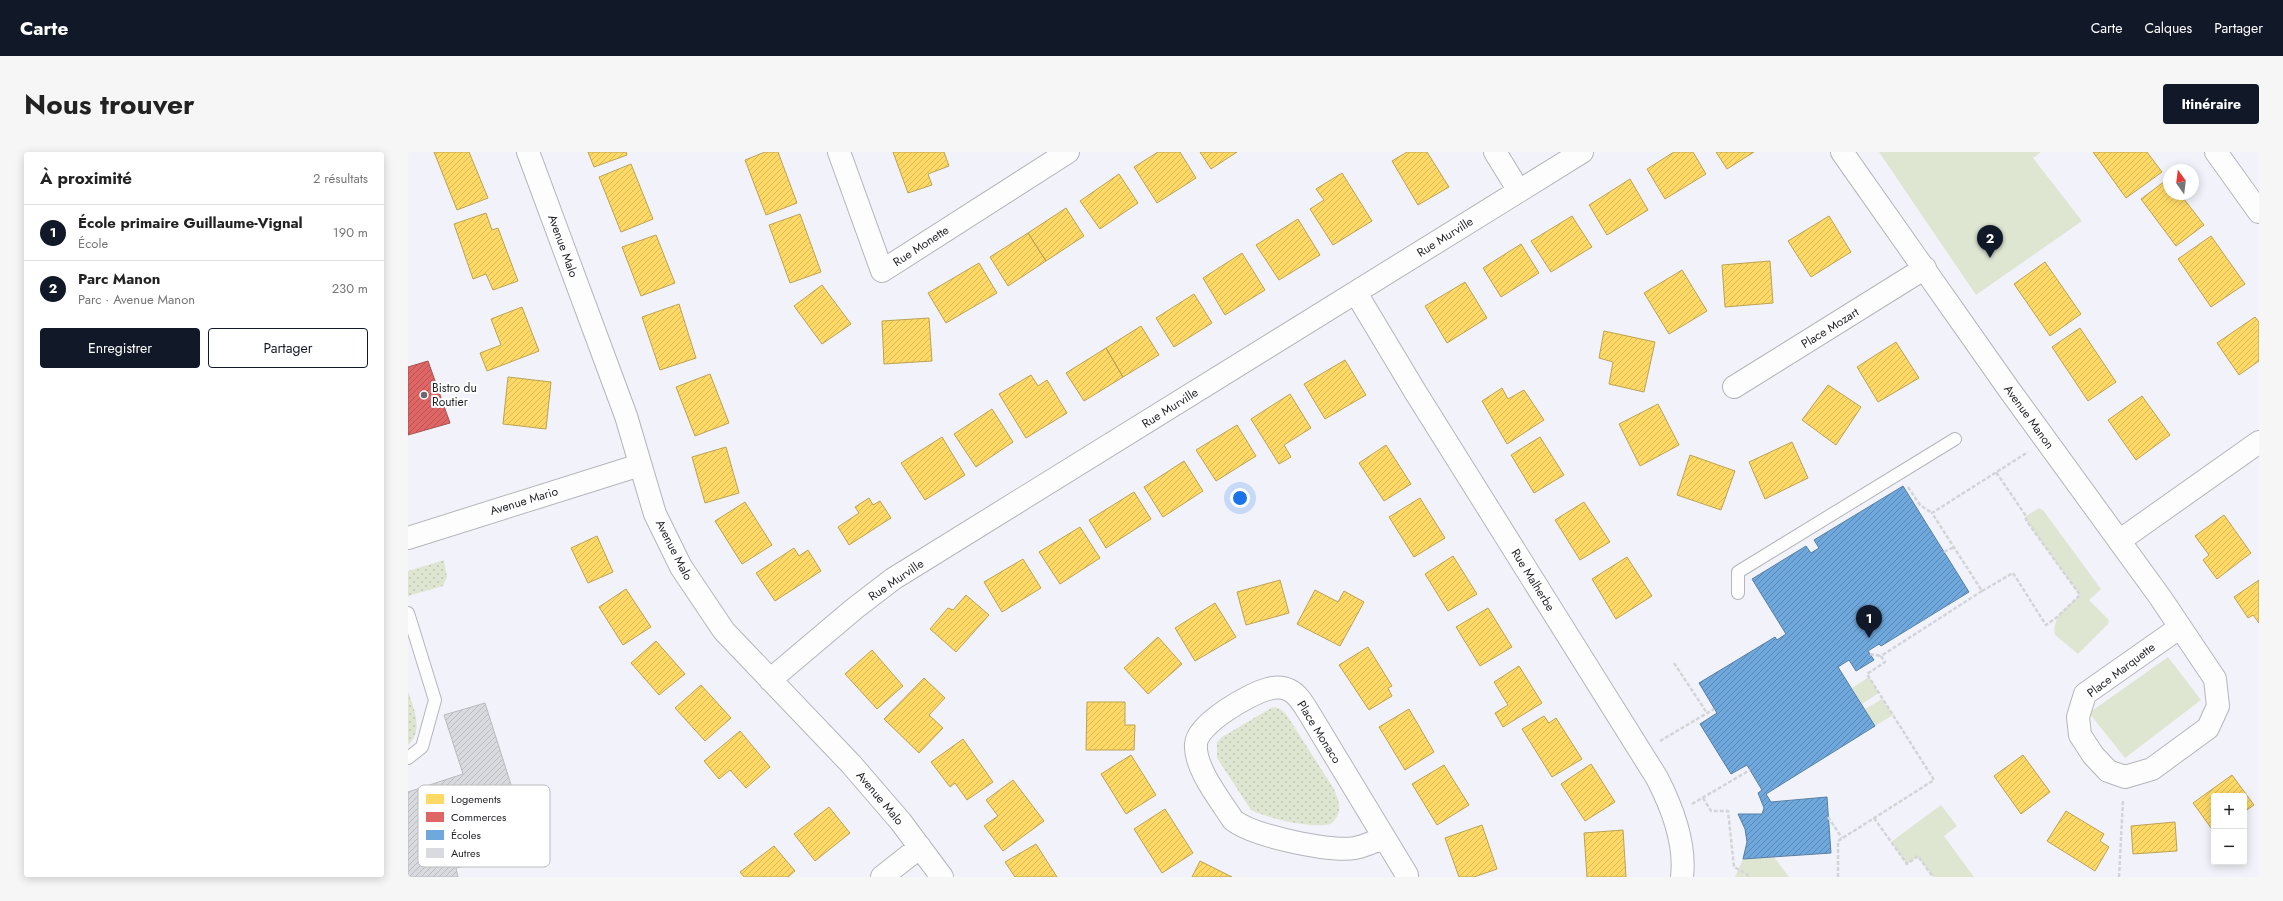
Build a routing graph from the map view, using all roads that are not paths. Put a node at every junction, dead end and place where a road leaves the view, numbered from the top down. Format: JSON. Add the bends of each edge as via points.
{"nodes":[{"id":1,"x":528,"y":152,"type":"edge"},
{"id":2,"x":839,"y":152,"type":"edge"},
{"id":3,"x":1068,"y":152,"type":"edge"},
{"id":4,"x":1495,"y":152,"type":"edge"},
{"id":5,"x":1582,"y":152,"type":"edge"},
{"id":6,"x":1842,"y":152,"type":"edge"},
{"id":7,"x":2216,"y":152,"type":"edge"},
{"id":8,"x":1519,"y":191,"type":"junction"},
{"id":9,"x":2259,"y":212,"type":"edge"},
{"id":10,"x":1925,"y":268,"type":"junction"},
{"id":11,"x":1356,"y":293,"type":"junction"},
{"id":12,"x":1734,"y":388,"type":"dead end"},
{"id":13,"x":1955,"y":439,"type":"dead end"},
{"id":14,"x":2259,"y":442,"type":"edge"},
{"id":15,"x":640,"y":465,"type":"junction"},
{"id":16,"x":408,"y":538,"type":"edge"},
{"id":17,"x":2119,"y":541,"type":"junction"},
{"id":18,"x":1738,"y":593,"type":"dead end"},
{"id":19,"x":408,"y":613,"type":"edge"},
{"id":20,"x":2179,"y":628,"type":"junction"},
{"id":21,"x":770,"y":680,"type":"junction"},
{"id":22,"x":408,"y":758,"type":"edge"},
{"id":23,"x":1384,"y":837,"type":"junction"},
{"id":24,"x":920,"y":847,"type":"junction"},
{"id":25,"x":882,"y":877,"type":"edge"},
{"id":26,"x":942,"y":877,"type":"edge"},
{"id":27,"x":1407,"y":877,"type":"edge"},
{"id":28,"x":1682,"y":877,"type":"edge"}],
"edges":[{"from":1,"to":15,"type":"street","name":"Avenue Malo","via":[[626,416]]},
{"from":2,"to":3,"type":"street","name":"Rue Monette","via":[[882,271]]},
{"from":4,"to":8,"type":"street"},
{"from":5,"to":8,"type":"street","name":"Rue Murville"},
{"from":6,"to":10,"type":"street","name":"Avenue Manon"},
{"from":7,"to":9,"type":"street"},
{"from":8,"to":11,"type":"street","name":"Rue Murville"},
{"from":10,"to":12,"type":"street","name":"Place Mozart"},
{"from":10,"to":17,"type":"street","name":"Avenue Manon"},
{"from":11,"to":21,"type":"street","name":"Rue Murville","via":[[893,579]]},
{"from":11,"to":28,"type":"street","name":"Rue Malherbe","via":[[1657,778],[1676,826],[1682,859]]},
{"from":13,"to":18,"type":"lane","via":[[1738,572]]},
{"from":14,"to":17,"type":"street"},
{"from":15,"to":16,"type":"street","name":"Avenue Mario"},
{"from":15,"to":21,"type":"street","name":"Avenue Malo","via":[[655,514],[693,587],[724,631]]},
{"from":17,"to":20,"type":"street","name":"Place Marquette"},
{"from":19,"to":22,"type":"lane","via":[[435,700],[422,747]]},
{"from":20,"to":20,"type":"street","name":"Place Marquette","via":[[2215,679],[2218,706],[2208,728],[2152,769],[2125,777],[2108,771],[2080,735],[2078,717],[2085,694]]},
{"from":21,"to":24,"type":"street","name":"Avenue Malo","via":[[851,764]]},
{"from":23,"to":23,"type":"street","name":"Place Monaco","via":[[1309,713],[1290,690],[1279,687],[1257,693],[1209,722],[1199,732],[1196,755],[1200,767],[1233,820],[1241,826],[1255,832],[1336,848],[1354,848]]},
{"from":23,"to":27,"type":"street","name":"Place Monaco"},
{"from":24,"to":25,"type":"street"},
{"from":24,"to":26,"type":"street","name":"Avenue Malo"}]}
